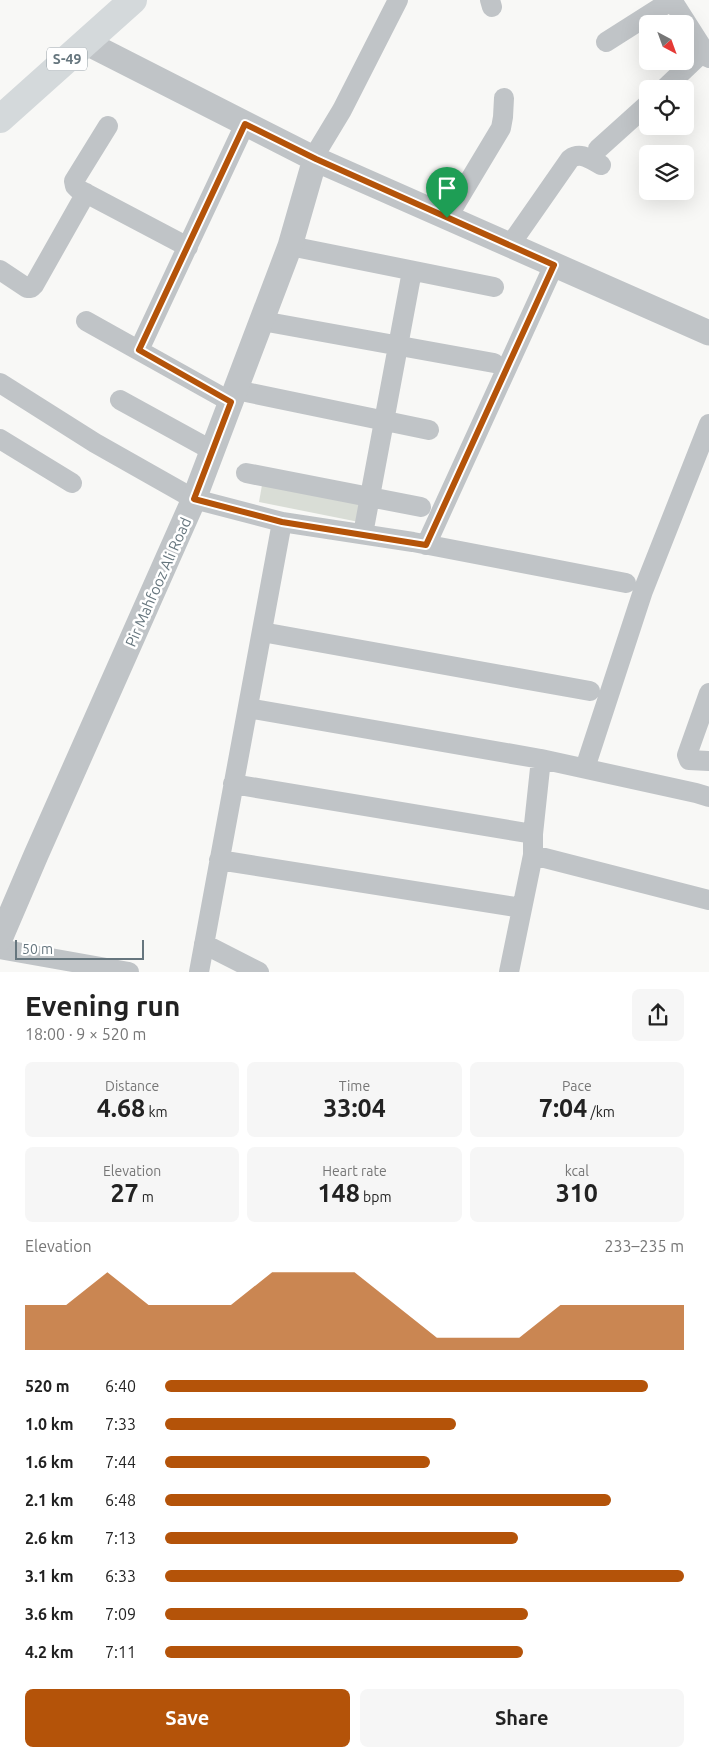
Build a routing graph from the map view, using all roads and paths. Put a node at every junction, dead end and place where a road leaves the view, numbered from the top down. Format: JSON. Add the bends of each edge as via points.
{"nodes":[{"id":1,"x":133,"y":0,"type":"edge"},
{"id":2,"x":398,"y":0,"type":"edge"},
{"id":3,"x":672,"y":0,"type":"edge"},
{"id":4,"x":86,"y":42,"type":"junction"},
{"id":5,"x":606,"y":42,"type":"dead end"},
{"id":6,"x":707,"y":55,"type":"edge"},
{"id":7,"x":675,"y":80,"type":"edge"},
{"id":8,"x":504,"y":98,"type":"dead end"},
{"id":9,"x":639,"y":114,"type":"edge"},
{"id":10,"x":0,"y":119,"type":"edge"},
{"id":11,"x":245,"y":124,"type":"junction"},
{"id":12,"x":108,"y":126,"type":"dead end"},
{"id":13,"x":314,"y":159,"type":"junction"},
{"id":14,"x":86,"y":193,"type":"junction"},
{"id":15,"x":447,"y":218,"type":"junction"},
{"id":16,"x":510,"y":245,"type":"junction"},
{"id":17,"x":290,"y":246,"type":"junction"},
{"id":18,"x":188,"y":247,"type":"junction"},
{"id":19,"x":554,"y":265,"type":"junction"},
{"id":20,"x":0,"y":270,"type":"edge"},
{"id":21,"x":412,"y":271,"type":"junction"},
{"id":22,"x":494,"y":287,"type":"dead end"},
{"id":23,"x":86,"y":321,"type":"dead end"},
{"id":24,"x":262,"y":321,"type":"junction"},
{"id":25,"x":709,"y":333,"type":"edge"},
{"id":26,"x":399,"y":346,"type":"junction"},
{"id":27,"x":139,"y":350,"type":"junction"},
{"id":28,"x":494,"y":363,"type":"dead end"},
{"id":29,"x":0,"y":383,"type":"edge"},
{"id":30,"x":233,"y":396,"type":"junction"},
{"id":31,"x":120,"y":400,"type":"dead end"},
{"id":32,"x":384,"y":421,"type":"junction"},
{"id":33,"x":709,"y":424,"type":"edge"},
{"id":34,"x":429,"y":430,"type":"dead end"},
{"id":35,"x":0,"y":439,"type":"edge"},
{"id":36,"x":213,"y":451,"type":"junction"},
{"id":37,"x":246,"y":473,"type":"dead end"},
{"id":38,"x":72,"y":483,"type":"dead end"},
{"id":39,"x":370,"y":498,"type":"junction"},
{"id":40,"x":194,"y":499,"type":"junction"},
{"id":41,"x":421,"y":507,"type":"dead end"},
{"id":42,"x":282,"y":522,"type":"junction"},
{"id":43,"x":363,"y":534,"type":"junction"},
{"id":44,"x":426,"y":545,"type":"junction"},
{"id":45,"x":626,"y":583,"type":"dead end"},
{"id":46,"x":262,"y":632,"type":"junction"},
{"id":47,"x":590,"y":691,"type":"dead end"},
{"id":48,"x":709,"y":693,"type":"edge"},
{"id":49,"x":248,"y":708,"type":"junction"},
{"id":50,"x":541,"y":759,"type":"junction"},
{"id":51,"x":709,"y":761,"type":"edge"},
{"id":52,"x":585,"y":768,"type":"junction"},
{"id":53,"x":234,"y":784,"type":"junction"},
{"id":54,"x":709,"y":797,"type":"edge"},
{"id":55,"x":533,"y":834,"type":"junction"},
{"id":56,"x":533,"y":855,"type":"junction"},
{"id":57,"x":219,"y":860,"type":"junction"},
{"id":58,"x":709,"y":900,"type":"edge"},
{"id":59,"x":522,"y":908,"type":"junction"},
{"id":60,"x":0,"y":939,"type":"edge"},
{"id":61,"x":204,"y":944,"type":"junction"},
{"id":62,"x":0,"y":949,"type":"edge"},
{"id":63,"x":129,"y":972,"type":"edge"},
{"id":64,"x":199,"y":972,"type":"edge"},
{"id":65,"x":259,"y":972,"type":"edge"},
{"id":66,"x":509,"y":972,"type":"edge"}],
"edges":[{"from":1,"to":4,"type":"main road","number":"S-49"},
{"from":2,"to":13,"type":"street"},
{"from":3,"to":5,"type":"street"},
{"from":3,"to":6,"type":"street"},
{"from":4,"to":10,"type":"main road","number":"S-49"},
{"from":4,"to":11,"type":"street"},
{"from":6,"to":7,"type":"street"},
{"from":8,"to":15,"type":"street","via":[[501,128]]},
{"from":9,"to":16,"type":"street","via":[[600,157],[580,155],[570,159]]},
{"from":11,"to":13,"type":"street"},
{"from":11,"to":18,"type":"street"},
{"from":12,"to":14,"type":"street","via":[[74,181],[74,186]]},
{"from":13,"to":15,"type":"street"},
{"from":13,"to":17,"type":"street","name":"Pir Mahfooz Ali Road"},
{"from":14,"to":18,"type":"street"},
{"from":14,"to":20,"type":"street","via":[[34,285],[27,288]]},
{"from":15,"to":16,"type":"street"},
{"from":16,"to":19,"type":"street"},
{"from":17,"to":21,"type":"street"},
{"from":17,"to":24,"type":"street","name":"Pir Mahfooz Ali Road"},
{"from":18,"to":27,"type":"street"},
{"from":19,"to":25,"type":"street"},
{"from":19,"to":44,"type":"street"},
{"from":21,"to":22,"type":"street"},
{"from":21,"to":26,"type":"street"},
{"from":23,"to":27,"type":"street"},
{"from":24,"to":26,"type":"street"},
{"from":24,"to":30,"type":"street","name":"Pir Mahfooz Ali Road"},
{"from":26,"to":28,"type":"street"},
{"from":26,"to":32,"type":"street"},
{"from":27,"to":30,"type":"street"},
{"from":29,"to":40,"type":"street","via":[[95,443]]},
{"from":30,"to":32,"type":"street"},
{"from":30,"to":36,"type":"street","name":"Pir Mahfooz Ali Road"},
{"from":31,"to":36,"type":"street"},
{"from":32,"to":34,"type":"street"},
{"from":32,"to":39,"type":"street"},
{"from":33,"to":52,"type":"street","via":[[643,591]]},
{"from":35,"to":38,"type":"street"},
{"from":36,"to":40,"type":"street","name":"Pir Mahfooz Ali Road"},
{"from":37,"to":39,"type":"street"},
{"from":39,"to":41,"type":"street"},
{"from":39,"to":43,"type":"street"},
{"from":40,"to":42,"type":"street"},
{"from":40,"to":60,"type":"street","name":"Pir Mahfooz Ali Road"},
{"from":42,"to":43,"type":"street"},
{"from":42,"to":46,"type":"street"},
{"from":43,"to":44,"type":"street"},
{"from":44,"to":45,"type":"street"},
{"from":46,"to":47,"type":"street"},
{"from":46,"to":49,"type":"street"},
{"from":48,"to":51,"type":"street","via":[[687,755],[689,760]]},
{"from":49,"to":50,"type":"street"},
{"from":49,"to":53,"type":"street"},
{"from":50,"to":52,"type":"street"},
{"from":50,"to":55,"type":"street"},
{"from":52,"to":54,"type":"street"},
{"from":53,"to":55,"type":"street"},
{"from":53,"to":57,"type":"street"},
{"from":55,"to":56,"type":"street"},
{"from":56,"to":58,"type":"street"},
{"from":56,"to":59,"type":"street"},
{"from":57,"to":59,"type":"street"},
{"from":57,"to":61,"type":"street"},
{"from":59,"to":66,"type":"street"},
{"from":61,"to":64,"type":"street"},
{"from":61,"to":65,"type":"street"},
{"from":62,"to":63,"type":"street"}]}
